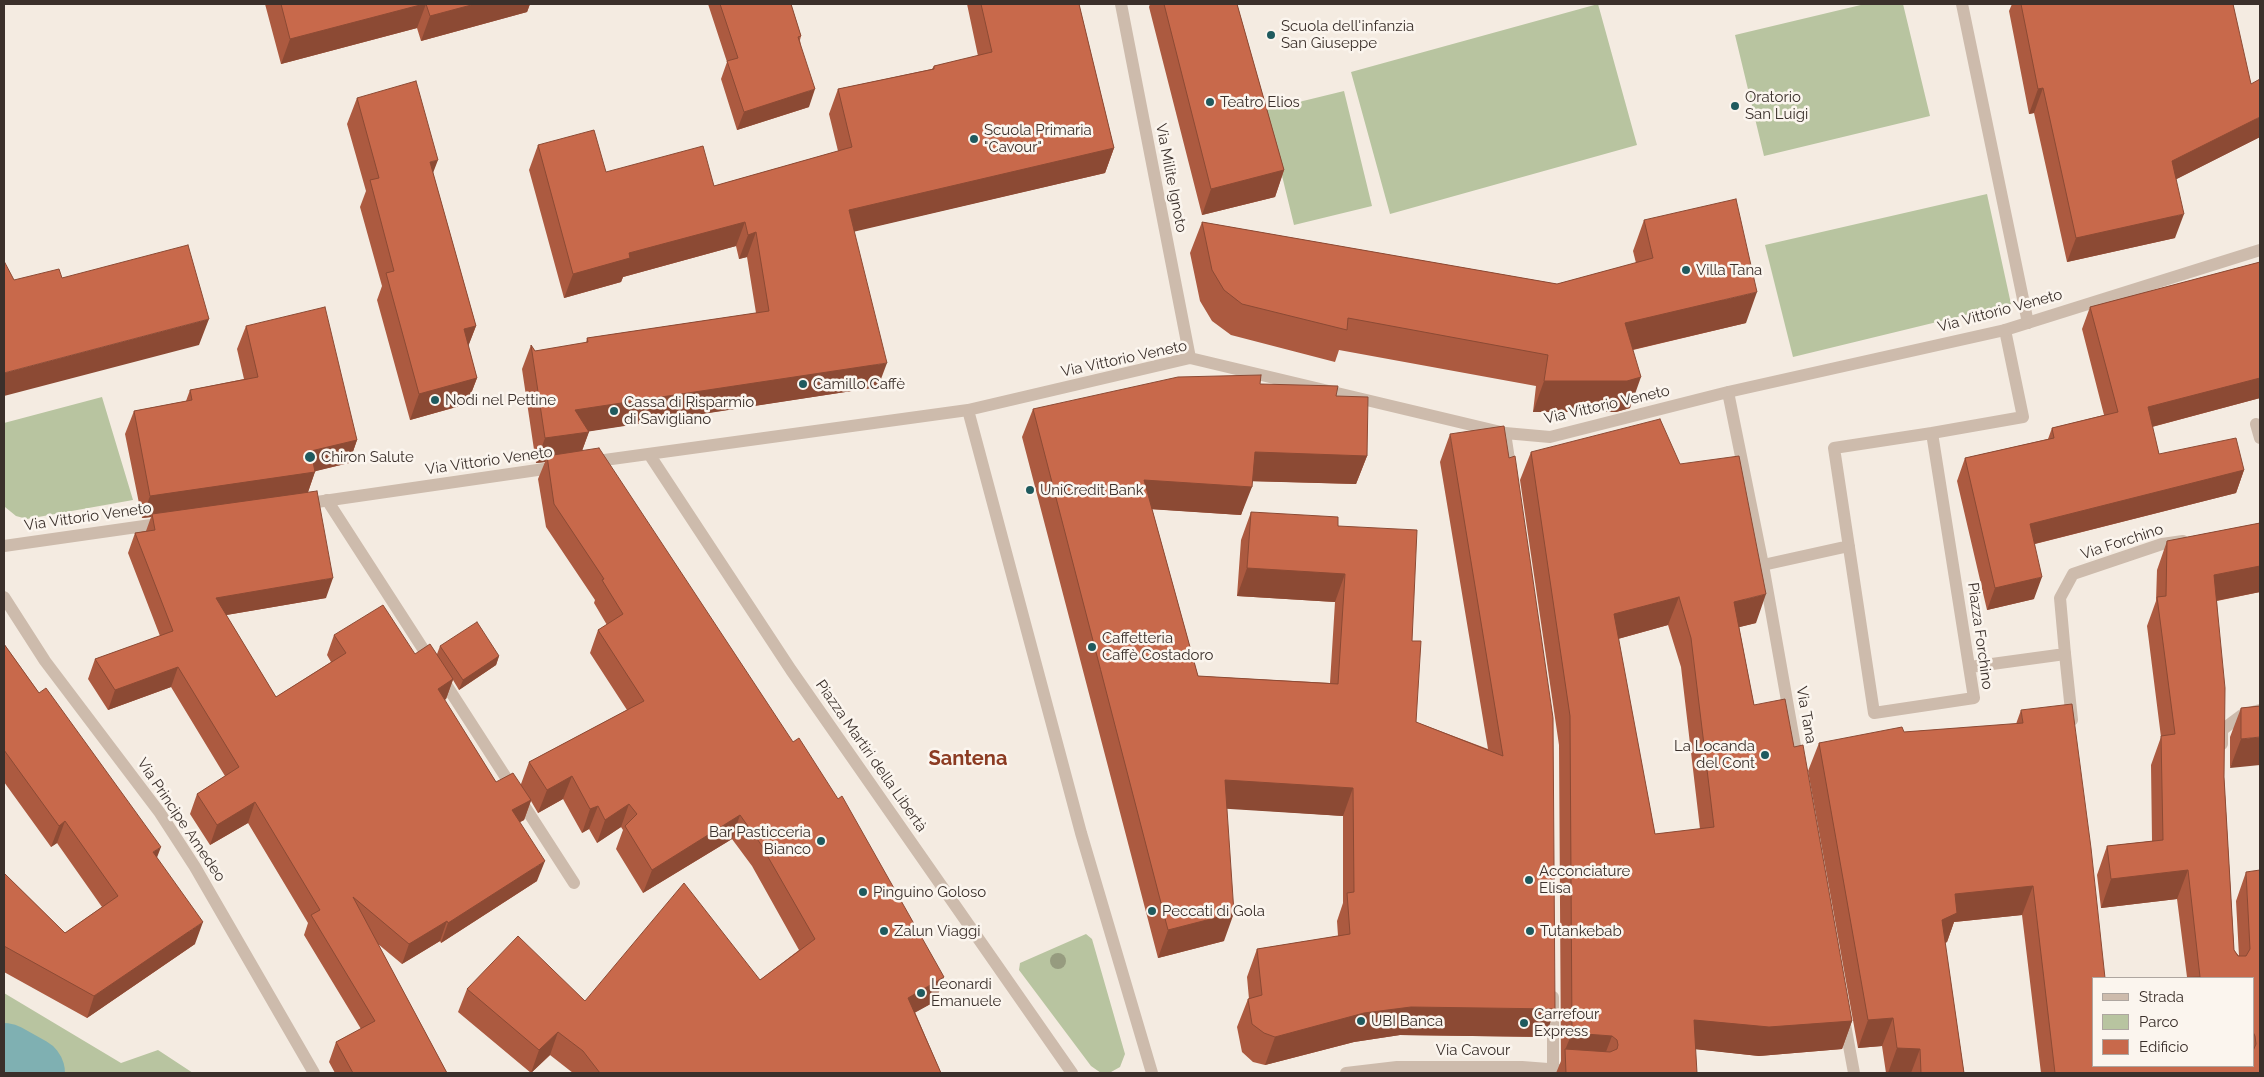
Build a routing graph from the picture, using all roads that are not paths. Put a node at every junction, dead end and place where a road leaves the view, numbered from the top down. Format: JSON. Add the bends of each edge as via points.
{"nodes":[{"id":1,"x":1121,"y":4,"type":"edge"},
{"id":2,"x":1962,"y":4,"type":"edge"},
{"id":3,"x":2260,"y":250,"type":"edge"},
{"id":4,"x":2028,"y":323,"type":"junction"},
{"id":5,"x":2005,"y":330,"type":"junction"},
{"id":6,"x":1190,"y":358,"type":"junction"},
{"id":7,"x":1728,"y":392,"type":"junction"},
{"id":8,"x":968,"y":410,"type":"junction"},
{"id":9,"x":2256,"y":424,"type":"dead end"},
{"id":10,"x":1505,"y":433,"type":"junction"},
{"id":11,"x":1932,"y":433,"type":"junction"},
{"id":12,"x":2260,"y":438,"type":"edge"},
{"id":13,"x":649,"y":454,"type":"junction"},
{"id":14,"x":1512,"y":482,"type":"edge"},
{"id":15,"x":327,"y":500,"type":"junction"},
{"id":16,"x":288,"y":506,"type":"edge"},
{"id":17,"x":180,"y":521,"type":"edge"},
{"id":18,"x":2199,"y":538,"type":"edge"},
{"id":19,"x":4,"y":546,"type":"edge"},
{"id":20,"x":1849,"y":546,"type":"junction"},
{"id":21,"x":1763,"y":565,"type":"junction"},
{"id":22,"x":4,"y":597,"type":"edge"},
{"id":23,"x":2065,"y":654,"type":"junction"},
{"id":24,"x":1970,"y":667,"type":"junction"},
{"id":25,"x":2260,"y":710,"type":"edge"},
{"id":26,"x":2073,"y":733,"type":"edge"},
{"id":27,"x":2222,"y":758,"type":"edge"},
{"id":28,"x":1801,"y":780,"type":"edge"},
{"id":29,"x":574,"y":883,"type":"dead end"},
{"id":30,"x":1553,"y":981,"type":"edge"},
{"id":31,"x":1842,"y":1005,"type":"edge"},
{"id":32,"x":1553,"y":1068,"type":"junction"},
{"id":33,"x":314,"y":1073,"type":"edge"},
{"id":34,"x":1072,"y":1073,"type":"edge"},
{"id":35,"x":1152,"y":1073,"type":"edge"},
{"id":36,"x":1346,"y":1073,"type":"edge"},
{"id":37,"x":1600,"y":1073,"type":"edge"},
{"id":38,"x":1854,"y":1073,"type":"edge"}],
"edges":[{"from":1,"to":6,"type":"street","name":"Via Milite Ignoto"},
{"from":2,"to":4,"type":"street"},
{"from":3,"to":4,"type":"street","name":"Via Vittorio Veneto"},
{"from":4,"to":5,"type":"street","name":"Via Vittorio Veneto"},
{"from":5,"to":7,"type":"street","name":"Via Vittorio Veneto"},
{"from":5,"to":11,"type":"street","name":"Piazza Forchino","via":[[2023,417]]},
{"from":6,"to":8,"type":"street","name":"Via Vittorio Veneto"},
{"from":6,"to":10,"type":"street","name":"Via Vittorio Veneto"},
{"from":7,"to":10,"type":"street","name":"Via Vittorio Veneto","via":[[1550,437]]},
{"from":7,"to":21,"type":"street","name":"Via Tana"},
{"from":8,"to":13,"type":"street","name":"Via Vittorio Veneto"},
{"from":8,"to":35,"type":"street","via":[[1082,833]]},
{"from":9,"to":12,"type":"street"},
{"from":10,"to":14,"type":"street"},
{"from":11,"to":20,"type":"street","name":"Piazza Forchino","via":[[1834,448]]},
{"from":11,"to":24,"type":"street","name":"Piazza Forchino"},
{"from":13,"to":15,"type":"street","name":"Via Vittorio Veneto"},
{"from":13,"to":34,"type":"street","name":"Piazza Martiri della Libertà","via":[[791,670]]},
{"from":15,"to":16,"type":"street","name":"Via Vittorio Veneto"},
{"from":15,"to":29,"type":"street"},
{"from":17,"to":19,"type":"street","name":"Via Vittorio Veneto"},
{"from":18,"to":23,"type":"street","name":"Via Forchino","via":[[2162,544],[2073,574],[2060,598]]},
{"from":20,"to":21,"type":"street"},
{"from":20,"to":24,"type":"street","name":"Piazza Forchino","via":[[1874,713],[1974,698]]},
{"from":21,"to":28,"type":"street","name":"Via Tana"},
{"from":22,"to":33,"type":"street","name":"Via Principe Amedeo","via":[[45,661],[160,813],[195,866]]},
{"from":23,"to":24,"type":"street"},
{"from":23,"to":26,"type":"street","name":"Via Forchino"},
{"from":25,"to":27,"type":"street","via":[[2242,715],[2222,730]]},
{"from":30,"to":32,"type":"street"},
{"from":31,"to":38,"type":"street"},
{"from":32,"to":36,"type":"street","name":"Via Cavour","via":[[1397,1067]]},
{"from":32,"to":37,"type":"street","name":"Via Cavour"}]}
